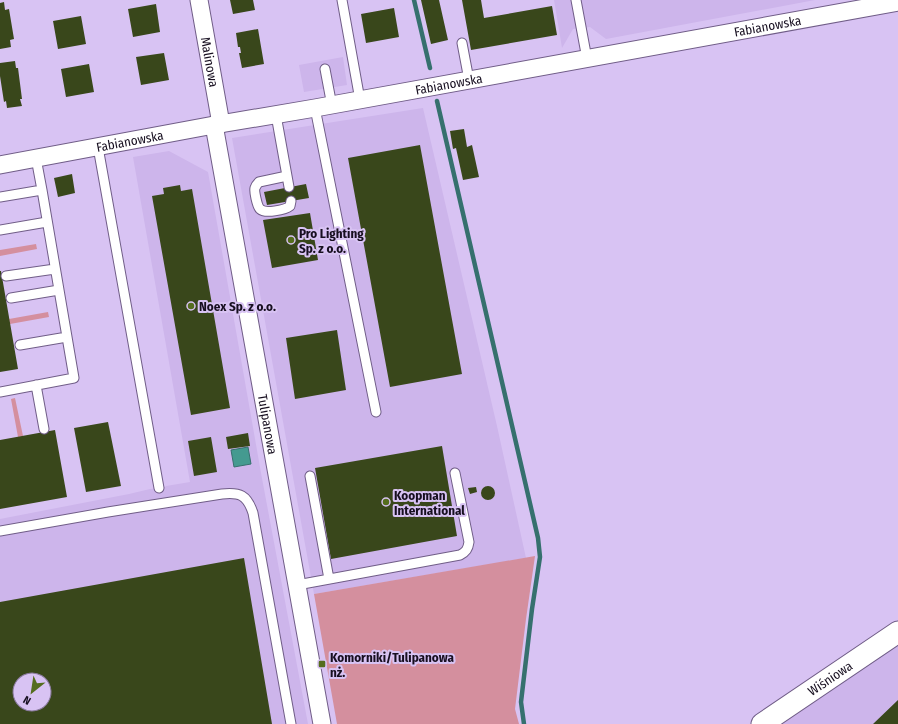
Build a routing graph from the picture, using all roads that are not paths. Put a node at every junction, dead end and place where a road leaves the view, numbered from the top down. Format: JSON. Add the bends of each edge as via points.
{"nodes":[{"id":1,"x":199,"y":0,"type":"edge"},
{"id":2,"x":342,"y":0,"type":"edge"},
{"id":3,"x":576,"y":0,"type":"edge"},
{"id":4,"x":887,"y":3,"type":"edge"},
{"id":5,"x":462,"y":43,"type":"dead end"},
{"id":6,"x":587,"y":59,"type":"junction"},
{"id":7,"x":325,"y":68,"type":"dead end"},
{"id":8,"x":469,"y":80,"type":"junction"},
{"id":9,"x":360,"y":100,"type":"junction"},
{"id":10,"x":324,"y":107,"type":"junction"},
{"id":11,"x":276,"y":115,"type":"junction"},
{"id":12,"x":218,"y":125,"type":"junction"},
{"id":13,"x":98,"y":147,"type":"junction"},
{"id":14,"x":36,"y":158,"type":"junction"},
{"id":15,"x":0,"y":165,"type":"edge"},
{"id":16,"x":287,"y":176,"type":"junction"},
{"id":17,"x":289,"y":187,"type":"dead end"},
{"id":18,"x":42,"y":190,"type":"junction"},
{"id":19,"x":0,"y":197,"type":"edge"},
{"id":20,"x":291,"y":201,"type":"dead end"},
{"id":21,"x":47,"y":222,"type":"junction"},
{"id":22,"x":0,"y":230,"type":"edge"},
{"id":23,"x":56,"y":269,"type":"junction"},
{"id":24,"x":6,"y":276,"type":"dead end"},
{"id":25,"x":59,"y":290,"type":"junction"},
{"id":26,"x":11,"y":298,"type":"dead end"},
{"id":27,"x":67,"y":337,"type":"junction"},
{"id":28,"x":20,"y":345,"type":"dead end"},
{"id":29,"x":36,"y":385,"type":"junction"},
{"id":30,"x":0,"y":392,"type":"edge"},
{"id":31,"x":376,"y":412,"type":"dead end"},
{"id":32,"x":44,"y":429,"type":"dead end"},
{"id":33,"x":455,"y":473,"type":"dead end"},
{"id":34,"x":310,"y":476,"type":"dead end"},
{"id":35,"x":159,"y":488,"type":"dead end"},
{"id":36,"x":0,"y":531,"type":"edge"},
{"id":37,"x":329,"y":580,"type":"junction"},
{"id":38,"x":297,"y":585,"type":"junction"},
{"id":39,"x":898,"y":632,"type":"edge"},
{"id":40,"x":291,"y":724,"type":"edge"},
{"id":41,"x":322,"y":724,"type":"edge"},
{"id":42,"x":762,"y":724,"type":"edge"}],
"edges":[{"from":1,"to":12,"type":"street","name":"Malinowa"},
{"from":2,"to":9,"type":"lane"},
{"from":3,"to":6,"type":"lane"},
{"from":4,"to":6,"type":"street","name":"Fabianowska"},
{"from":5,"to":8,"type":"lane"},
{"from":6,"to":8,"type":"street","name":"Fabianowska"},
{"from":7,"to":10,"type":"lane"},
{"from":8,"to":9,"type":"street","name":"Fabianowska"},
{"from":9,"to":10,"type":"street","name":"Fabianowska"},
{"from":10,"to":11,"type":"street","name":"Fabianowska"},
{"from":10,"to":31,"type":"lane"},
{"from":11,"to":12,"type":"street","name":"Fabianowska"},
{"from":11,"to":16,"type":"lane"},
{"from":12,"to":13,"type":"street","name":"Fabianowska"},
{"from":12,"to":38,"type":"street","name":"Tulipanowa"},
{"from":13,"to":14,"type":"street","name":"Fabianowska"},
{"from":13,"to":35,"type":"lane"},
{"from":14,"to":15,"type":"street","name":"Fabianowska"},
{"from":14,"to":18,"type":"lane"},
{"from":16,"to":17,"type":"lane"},
{"from":16,"to":20,"type":"lane","via":[[259,182],[255,191],[259,209],[264,212],[285,209],[290,206]]},
{"from":18,"to":19,"type":"lane"},
{"from":18,"to":21,"type":"lane"},
{"from":21,"to":22,"type":"lane"},
{"from":21,"to":23,"type":"lane"},
{"from":23,"to":24,"type":"lane"},
{"from":23,"to":25,"type":"lane"},
{"from":25,"to":26,"type":"lane"},
{"from":25,"to":27,"type":"lane"},
{"from":27,"to":28,"type":"lane"},
{"from":27,"to":29,"type":"lane","via":[[74,378]]},
{"from":29,"to":30,"type":"lane"},
{"from":29,"to":32,"type":"lane"},
{"from":33,"to":37,"type":"lane","via":[[469,542],[464,554]]},
{"from":34,"to":37,"type":"lane"},
{"from":36,"to":40,"type":"lane","via":[[222,494],[238,494],[245,498],[253,513]]},
{"from":37,"to":38,"type":"lane"},
{"from":38,"to":41,"type":"street","name":"Tulipanowa"},
{"from":39,"to":42,"type":"street","name":"Wiśniowa"}]}
